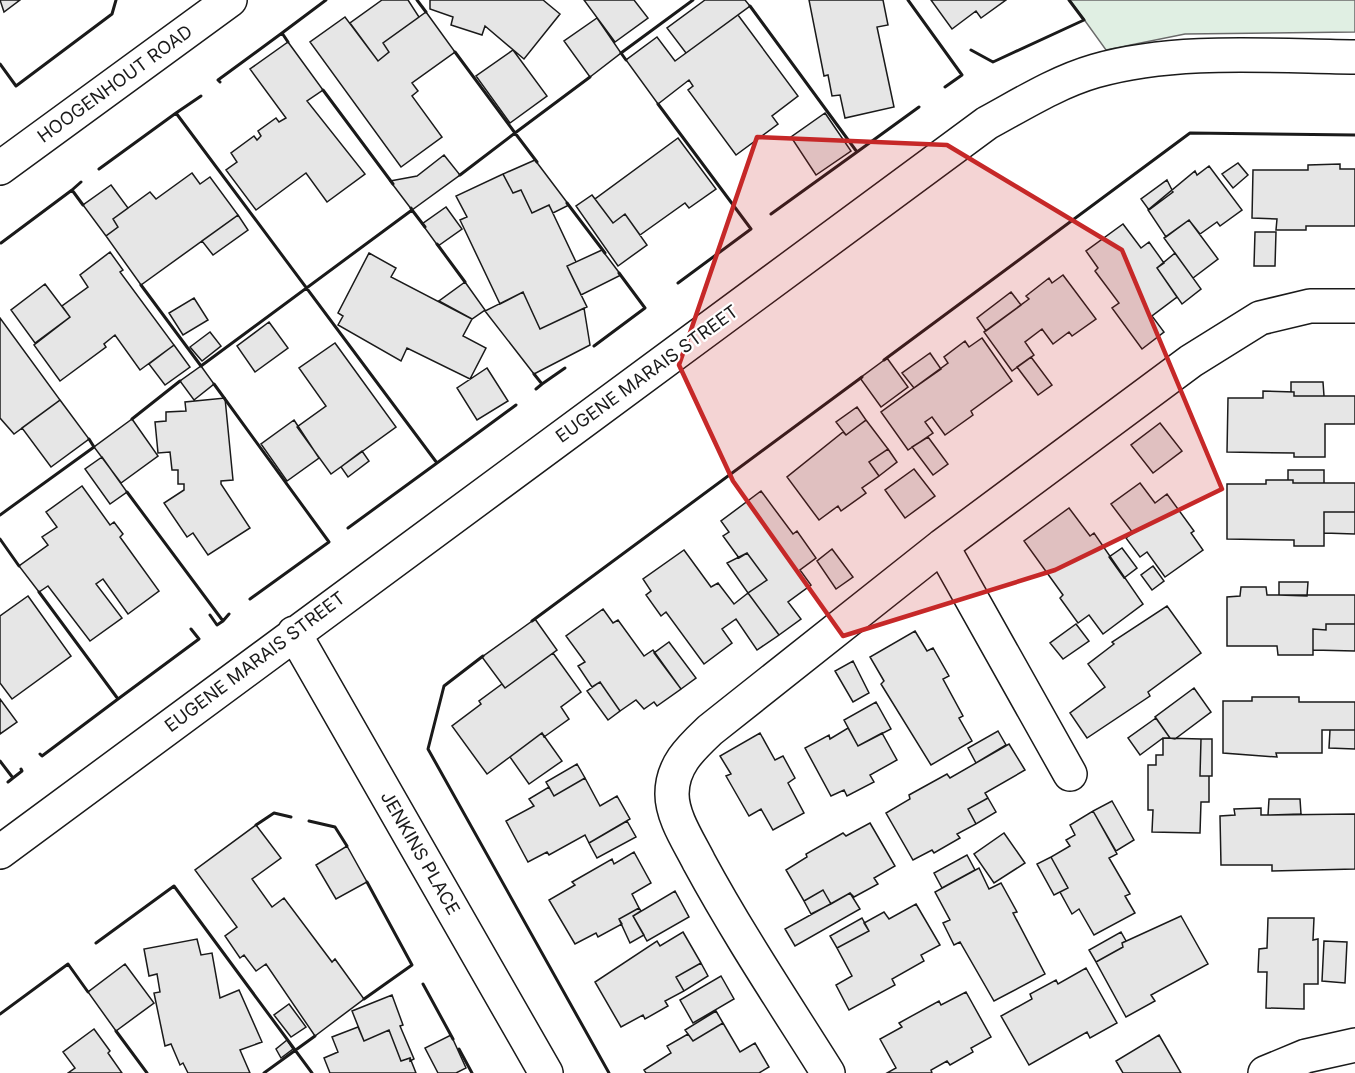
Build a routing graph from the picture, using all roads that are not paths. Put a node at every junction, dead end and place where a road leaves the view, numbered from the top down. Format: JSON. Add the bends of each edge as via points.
{"nodes":[{"id":1,"x":230,"y":0,"type":"edge"},
{"id":2,"x":1355,"y":57,"type":"edge"},
{"id":3,"x":0,"y":168,"type":"edge"},
{"id":4,"x":1355,"y":306,"type":"edge"},
{"id":5,"x":942,"y":546,"type":"junction"},
{"id":6,"x":294,"y":633,"type":"junction"},
{"id":7,"x":1070,"y":774,"type":"dead end"},
{"id":8,"x":0,"y":852,"type":"edge"},
{"id":9,"x":1355,"y":1045,"type":"edge"},
{"id":10,"x":546,"y":1073,"type":"edge"},
{"id":11,"x":828,"y":1073,"type":"edge"},
{"id":12,"x":1265,"y":1073,"type":"edge"}],
"edges":[{"from":1,"to":3,"type":"street","name":"HOOGENHOUT ROAD"},
{"from":2,"to":6,"type":"street","name":"EUGENE MARAIS STREET","via":[[1238,56],[1139,61],[1093,71],[1038,95],[987,123]]},
{"from":4,"to":5,"type":"street","via":[[1310,306],[1260,318],[1191,361]]},
{"from":5,"to":7,"type":"street"},
{"from":5,"to":11,"type":"street","via":[[711,730],[686,754],[675,774],[672,796],[687,839],[719,899]]},
{"from":6,"to":8,"type":"street","name":"EUGENE MARAIS STREET"},
{"from":6,"to":10,"type":"street","name":"JENKINS PLACE"},
{"from":9,"to":12,"type":"street","via":[[1306,1056]]}]}
